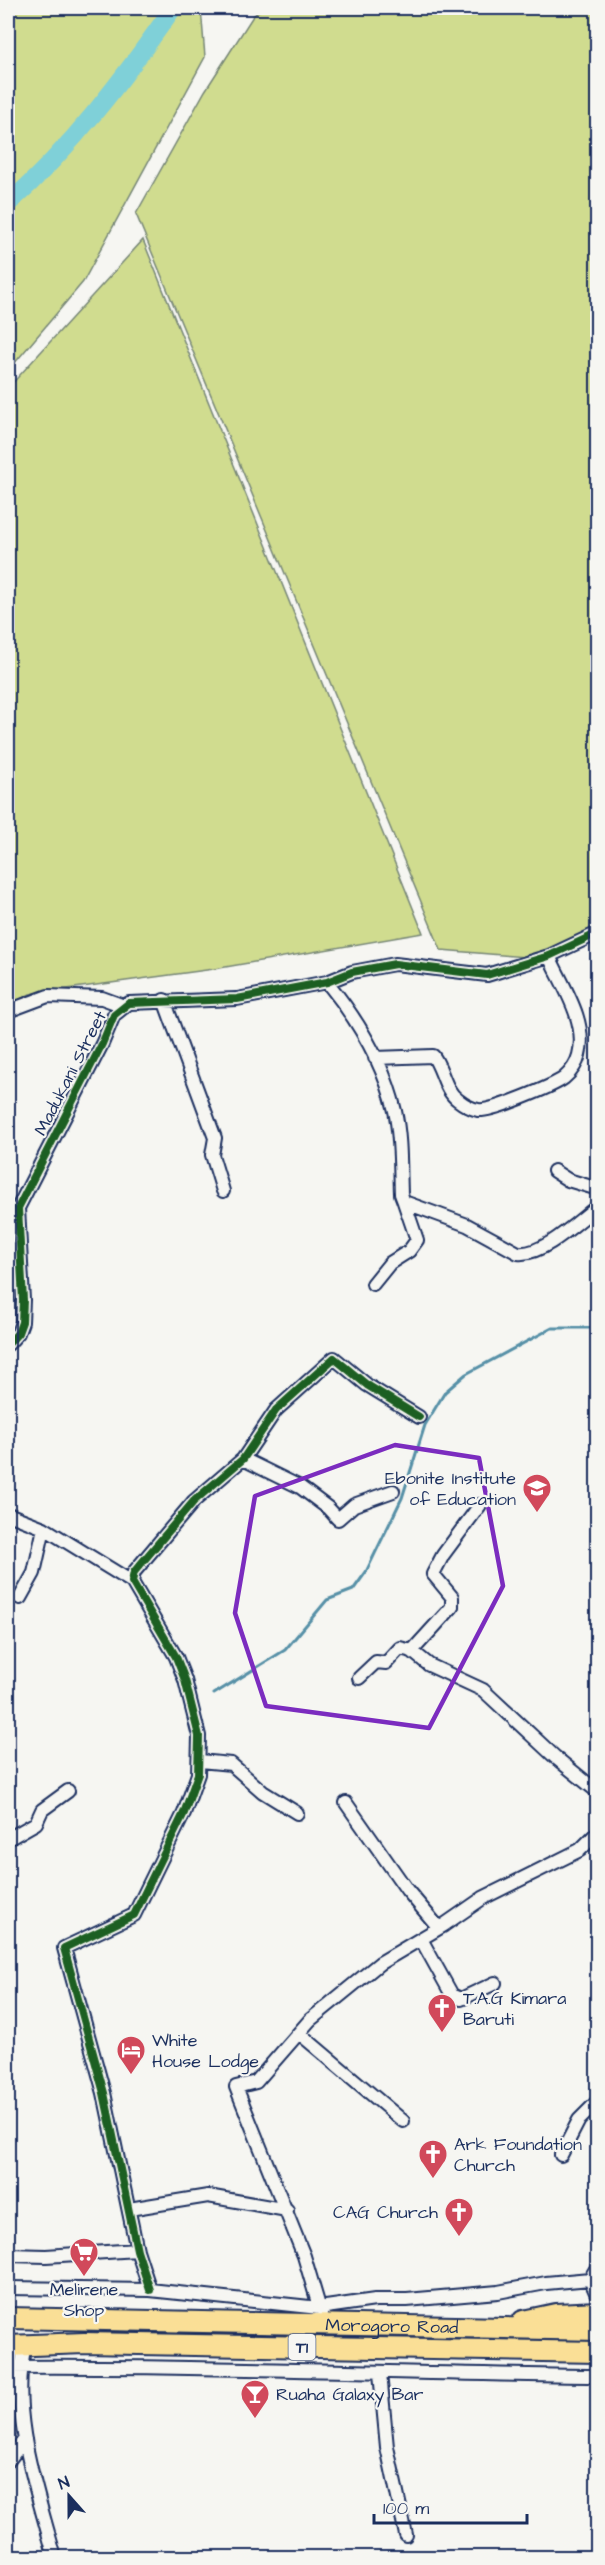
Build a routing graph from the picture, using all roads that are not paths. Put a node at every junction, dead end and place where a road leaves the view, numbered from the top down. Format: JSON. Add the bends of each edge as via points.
{"nodes":[{"id":1,"x":597,"y":933,"type":"edge"},
{"id":2,"x":549,"y":956,"type":"junction"},
{"id":3,"x":327,"y":982,"type":"junction"},
{"id":4,"x":164,"y":1000,"type":"junction"},
{"id":5,"x":124,"y":1006,"type":"junction"},
{"id":6,"x":8,"y":1011,"type":"edge"},
{"id":7,"x":375,"y":1058,"type":"junction"},
{"id":8,"x":554,"y":1171,"type":"dead end"},
{"id":9,"x":597,"y":1189,"type":"edge"},
{"id":10,"x":223,"y":1191,"type":"dead end"},
{"id":11,"x":404,"y":1202,"type":"junction"},
{"id":12,"x":597,"y":1206,"type":"edge"},
{"id":13,"x":13,"y":1208,"type":"edge"},
{"id":14,"x":373,"y":1284,"type":"dead end"},
{"id":15,"x":8,"y":1344,"type":"edge"},
{"id":16,"x":419,"y":1417,"type":"dead end"},
{"id":17,"x":243,"y":1459,"type":"junction"},
{"id":18,"x":393,"y":1491,"type":"dead end"},
{"id":19,"x":480,"y":1505,"type":"dead end"},
{"id":20,"x":8,"y":1514,"type":"edge"},
{"id":21,"x":44,"y":1528,"type":"junction"},
{"id":22,"x":132,"y":1582,"type":"junction"},
{"id":23,"x":20,"y":1598,"type":"dead end"},
{"id":24,"x":412,"y":1651,"type":"junction"},
{"id":25,"x":359,"y":1678,"type":"dead end"},
{"id":26,"x":200,"y":1761,"type":"junction"},
{"id":27,"x":68,"y":1791,"type":"dead end"},
{"id":28,"x":597,"y":1792,"type":"edge"},
{"id":29,"x":346,"y":1803,"type":"dead end"},
{"id":30,"x":297,"y":1813,"type":"dead end"},
{"id":31,"x":597,"y":1832,"type":"edge"},
{"id":32,"x":8,"y":1839,"type":"edge"},
{"id":33,"x":439,"y":1928,"type":"junction"},
{"id":34,"x":420,"y":1939,"type":"junction"},
{"id":35,"x":495,"y":1983,"type":"dead end"},
{"id":36,"x":298,"y":2032,"type":"junction"},
{"id":37,"x":597,"y":2102,"type":"edge"},
{"id":38,"x":403,"y":2121,"type":"dead end"},
{"id":39,"x":561,"y":2155,"type":"dead end"},
{"id":40,"x":129,"y":2209,"type":"junction"},
{"id":41,"x":287,"y":2210,"type":"junction"},
{"id":42,"x":137,"y":2250,"type":"junction"},
{"id":43,"x":8,"y":2255,"type":"edge"},
{"id":44,"x":597,"y":2265,"type":"edge"},
{"id":45,"x":590,"y":2279,"type":"junction"},
{"id":46,"x":8,"y":2288,"type":"edge"},
{"id":47,"x":150,"y":2290,"type":"junction"},
{"id":48,"x":597,"y":2297,"type":"edge"},
{"id":49,"x":597,"y":2312,"type":"edge"},
{"id":50,"x":319,"y":2316,"type":"junction"},
{"id":51,"x":8,"y":2318,"type":"edge"},
{"id":52,"x":494,"y":2328,"type":"junction"},
{"id":53,"x":597,"y":2330,"type":"edge"},
{"id":54,"x":16,"y":2345,"type":"edge"},
{"id":55,"x":597,"y":2352,"type":"edge"},
{"id":56,"x":8,"y":2367,"type":"edge"},
{"id":57,"x":21,"y":2367,"type":"junction"},
{"id":58,"x":380,"y":2373,"type":"junction"},
{"id":59,"x":597,"y":2376,"type":"edge"},
{"id":60,"x":25,"y":2439,"type":"junction"},
{"id":61,"x":8,"y":2461,"type":"edge"},
{"id":62,"x":406,"y":2535,"type":"dead end"},
{"id":63,"x":55,"y":2558,"type":"edge"}],
"edges":[{"from":1,"to":2,"type":"street","name":"Madukani Street"},
{"from":2,"to":3,"type":"street","name":"Madukani Street","via":[[487,975],[410,963],[352,972]]},
{"from":2,"to":7,"type":"street","via":[[580,1031],[579,1057],[563,1079],[508,1103],[478,1110],[457,1100],[449,1091],[433,1056]]},
{"from":3,"to":4,"type":"street","name":"Madukani Street","via":[[237,999]]},
{"from":3,"to":7,"type":"street","via":[[359,1027]]},
{"from":4,"to":5,"type":"street","name":"Madukani Street"},
{"from":4,"to":10,"type":"street","via":[[215,1138],[212,1155]]},
{"from":5,"to":6,"type":"street","via":[[102,998],[48,996]]},
{"from":5,"to":13,"type":"street","name":"Madukani Street","via":[[114,1016]]},
{"from":7,"to":11,"type":"street","via":[[395,1113]]},
{"from":8,"to":9,"type":"street"},
{"from":11,"to":12,"type":"street","via":[[467,1225],[525,1254],[539,1250]]},
{"from":11,"to":14,"type":"street","via":[[417,1240]]},
{"from":13,"to":15,"type":"street","name":"Madukani Street","via":[[24,1300],[22,1322]]},
{"from":16,"to":17,"type":"street","via":[[367,1385],[334,1358],[276,1410]]},
{"from":17,"to":18,"type":"street","via":[[300,1487],[338,1519],[354,1505]]},
{"from":17,"to":22,"type":"street","via":[[194,1501],[163,1535],[134,1572]]},
{"from":19,"to":24,"type":"street","via":[[433,1574],[452,1597],[452,1607]]},
{"from":20,"to":21,"type":"street"},
{"from":21,"to":22,"type":"street"},
{"from":21,"to":23,"type":"street","via":[[34,1573]]},
{"from":22,"to":26,"type":"street","via":[[176,1657],[185,1680],[200,1736]]},
{"from":24,"to":25,"type":"street","via":[[400,1648],[386,1663],[376,1662]]},
{"from":24,"to":28,"type":"street","via":[[429,1665],[483,1690]]},
{"from":26,"to":30,"type":"street","via":[[231,1764],[263,1792]]},
{"from":26,"to":40,"type":"street","via":[[184,1813],[134,1915],[64,1948],[98,2070]]},
{"from":27,"to":32,"type":"street","via":[[42,1810],[36,1823]]},
{"from":29,"to":33,"type":"street"},
{"from":31,"to":33,"type":"street","via":[[580,1850],[483,1898]]},
{"from":33,"to":34,"type":"street"},
{"from":34,"to":35,"type":"street","via":[[452,1995],[470,1997]]},
{"from":34,"to":36,"type":"street","via":[[363,1976]]},
{"from":36,"to":38,"type":"street"},
{"from":36,"to":41,"type":"street","via":[[256,2082],[236,2087]]},
{"from":37,"to":39,"type":"street","via":[[579,2120]]},
{"from":40,"to":41,"type":"street","via":[[208,2196]]},
{"from":40,"to":42,"type":"street"},
{"from":41,"to":50,"type":"street"},
{"from":42,"to":43,"type":"street"},
{"from":42,"to":47,"type":"street"},
{"from":44,"to":45,"type":"street"},
{"from":45,"to":48,"type":"street"},
{"from":45,"to":50,"type":"street","via":[[498,2292],[375,2300]]},
{"from":46,"to":47,"type":"street"},
{"from":47,"to":50,"type":"street"},
{"from":49,"to":52,"type":"highway","via":[[556,2314]]},
{"from":50,"to":51,"type":"highway","name":"Morogoro Road","number":"T1"},
{"from":50,"to":52,"type":"highway","name":"Morogoro Road","number":"T1"},
{"from":52,"to":53,"type":"highway","name":"Morogoro Road","number":"T1"},
{"from":54,"to":55,"type":"highway","name":"Morogoro Road","number":"T1"},
{"from":54,"to":57,"type":"street"},
{"from":56,"to":57,"type":"street"},
{"from":57,"to":58,"type":"street"},
{"from":57,"to":60,"type":"street"},
{"from":58,"to":59,"type":"street"},
{"from":58,"to":62,"type":"street","via":[[387,2447]]},
{"from":60,"to":61,"type":"street"},
{"from":60,"to":63,"type":"street"}]}
